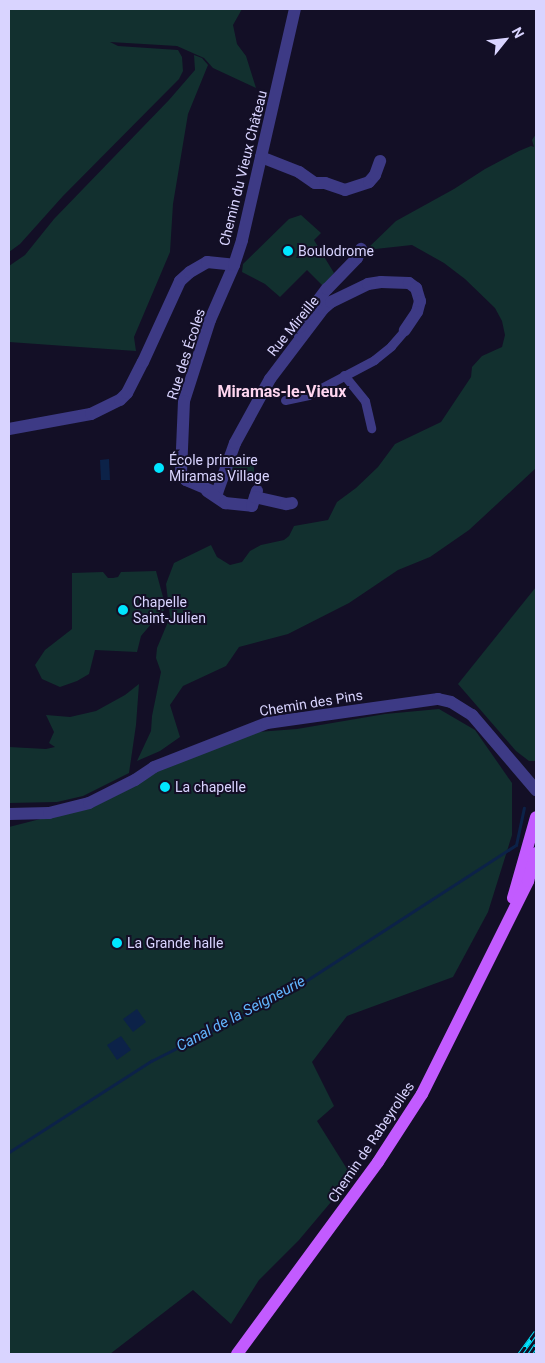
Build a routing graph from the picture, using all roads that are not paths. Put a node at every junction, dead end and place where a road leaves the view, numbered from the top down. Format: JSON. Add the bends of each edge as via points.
{"nodes":[{"id":1,"x":295,"y":9,"type":"edge"},
{"id":2,"x":261,"y":157,"type":"junction"},
{"id":3,"x":380,"y":160,"type":"dead end"},
{"id":4,"x":361,"y":249,"type":"dead end"},
{"id":5,"x":234,"y":265,"type":"junction"},
{"id":6,"x":405,"y":330,"type":"joint"},
{"id":7,"x":300,"y":338,"type":"junction"},
{"id":8,"x":344,"y":375,"type":"junction"},
{"id":9,"x":285,"y":400,"type":"dead end"},
{"id":10,"x":371,"y":428,"type":"dead end"},
{"id":11,"x":9,"y":429,"type":"edge"},
{"id":12,"x":198,"y":485,"type":"junction"},
{"id":13,"x":217,"y":493,"type":"joint"},
{"id":14,"x":292,"y":503,"type":"dead end"},
{"id":15,"x":534,"y":788,"type":"edge"},
{"id":16,"x":9,"y":814,"type":"edge"},
{"id":17,"x":536,"y":817,"type":"edge"},
{"id":18,"x":536,"y":836,"type":"edge"},
{"id":19,"x":536,"y":853,"type":"edge"},
{"id":20,"x":528,"y":882,"type":"junction"},
{"id":21,"x":505,"y":929,"type":"junction"},
{"id":22,"x":237,"y":1354,"type":"edge"}],
"edges":[{"from":1,"to":2,"type":"street","name":"Chemin du Vieux Château"},
{"from":2,"to":3,"type":"street","via":[[298,172],[315,183],[345,190],[362,186],[375,175]]},
{"from":2,"to":5,"type":"street","name":"Chemin du Vieux Château"},
{"from":4,"to":7,"type":"street","via":[[357,258],[304,319]]},
{"from":5,"to":11,"type":"street","name":"Chemin du Vieux Château","via":[[206,262],[180,281],[143,362],[120,400],[91,414]]},
{"from":5,"to":12,"type":"street","name":"Rue des Écoles","via":[[210,320],[184,401],[181,474]]},
{"from":6,"to":7,"type":"street","name":"Rue Mireille","via":[[417,312],[420,296],[409,283],[381,282],[368,284],[331,302]]},
{"from":6,"to":8,"type":"street","via":[[374,360]]},
{"from":7,"to":13,"type":"street","name":"Rue Mireille","via":[[270,379],[240,435],[225,466]]},
{"from":8,"to":9,"type":"street","via":[[308,394]]},
{"from":8,"to":10,"type":"street","via":[[365,401]]},
{"from":12,"to":13,"type":"street","name":"Rue des Écoles"},
{"from":12,"to":14,"type":"street","via":[[224,503],[255,498]]},
{"from":15,"to":16,"type":"street","name":"Chemin des Pins","via":[[472,715],[451,702],[438,699],[267,723],[177,756],[89,803],[49,813]]},
{"from":17,"to":21,"type":"main road","name":"Chemin de Rabeyrolles"},
{"from":18,"to":20,"type":"street","via":[[527,866]]},
{"from":19,"to":20,"type":"main road","name":"Chemin de Rabeyrolles"},
{"from":20,"to":21,"type":"main road","name":"Chemin de Rabeyrolles"},
{"from":21,"to":22,"type":"main road","name":"Chemin de Rabeyrolles","via":[[441,1061],[405,1122]]}]}
